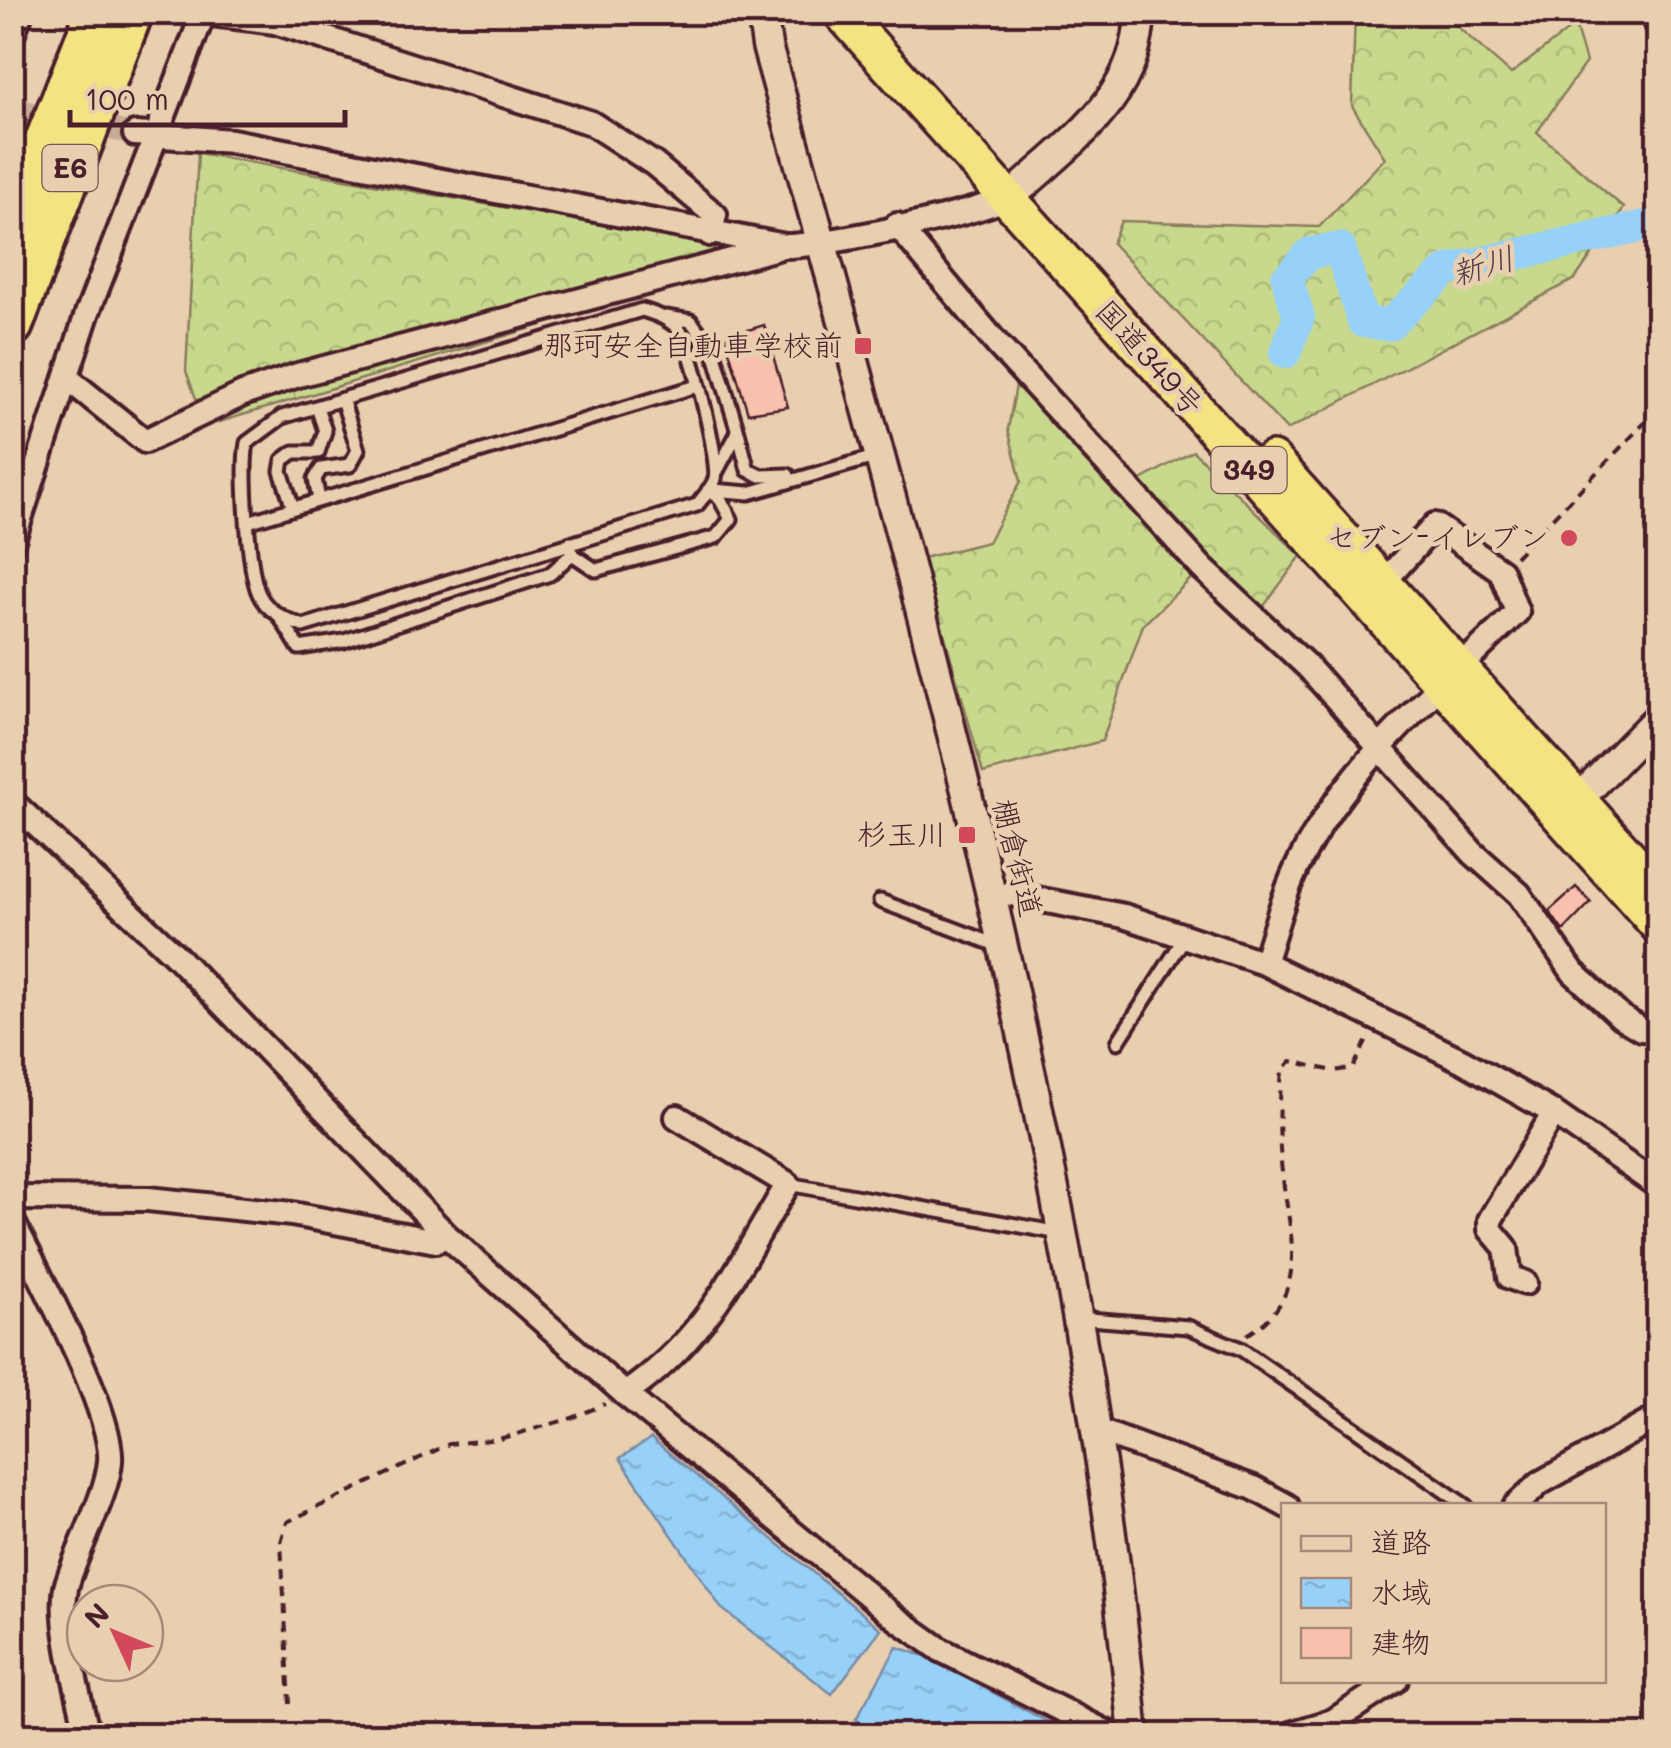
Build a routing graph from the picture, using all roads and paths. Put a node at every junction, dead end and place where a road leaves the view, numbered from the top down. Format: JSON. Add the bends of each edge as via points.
{"nodes":[{"id":1,"x":21,"y":12,"type":"edge"},
{"id":2,"x":96,"y":12,"type":"edge"},
{"id":3,"x":132,"y":12,"type":"edge"},
{"id":4,"x":711,"y":12,"type":"edge"},
{"id":5,"x":762,"y":12,"type":"edge"},
{"id":6,"x":841,"y":12,"type":"edge"},
{"id":7,"x":871,"y":12,"type":"edge"},
{"id":8,"x":1140,"y":12,"type":"edge"},
{"id":9,"x":1631,"y":12,"type":"edge"},
{"id":10,"x":204,"y":13,"type":"edge"},
{"id":11,"x":12,"y":35,"type":"edge"},
{"id":12,"x":1658,"y":44,"type":"edge"},
{"id":13,"x":767,"y":46,"type":"junction"},
{"id":14,"x":135,"y":134,"type":"tunnel mouth"},
{"id":15,"x":160,"y":135,"type":"junction"},
{"id":16,"x":1016,"y":192,"type":"junction"},
{"id":17,"x":897,"y":225,"type":"junction"},
{"id":18,"x":12,"y":226,"type":"edge"},
{"id":19,"x":710,"y":234,"type":"junction"},
{"id":20,"x":822,"y":244,"type":"junction"},
{"id":21,"x":785,"y":246,"type":"junction"},
{"id":22,"x":662,"y":316,"type":"junction"},
{"id":23,"x":12,"y":325,"type":"edge"},
{"id":24,"x":67,"y":378,"type":"junction"},
{"id":25,"x":697,"y":386,"type":"junction"},
{"id":26,"x":342,"y":399,"type":"junction"},
{"id":27,"x":316,"y":406,"type":"junction"},
{"id":28,"x":1658,"y":409,"type":"edge"},
{"id":29,"x":738,"y":432,"type":"junction"},
{"id":30,"x":878,"y":456,"type":"junction"},
{"id":31,"x":716,"y":474,"type":"junction"},
{"id":32,"x":799,"y":475,"type":"junction"},
{"id":33,"x":708,"y":490,"type":"junction"},
{"id":34,"x":319,"y":500,"type":"junction"},
{"id":35,"x":294,"y":508,"type":"junction"},
{"id":36,"x":248,"y":522,"type":"junction"},
{"id":37,"x":12,"y":542,"type":"edge"},
{"id":38,"x":571,"y":548,"type":"junction"},
{"id":39,"x":1501,"y":571,"type":"junction"},
{"id":40,"x":1383,"y":583,"type":"junction"},
{"id":41,"x":280,"y":618,"type":"junction"},
{"id":42,"x":1450,"y":675,"type":"junction"},
{"id":43,"x":1658,"y":718,"type":"edge"},
{"id":44,"x":1379,"y":745,"type":"junction"},
{"id":45,"x":12,"y":802,"type":"edge"},
{"id":46,"x":1571,"y":808,"type":"junction"},
{"id":47,"x":1658,"y":890,"type":"edge"},
{"id":48,"x":994,"y":896,"type":"junction"},
{"id":49,"x":880,"y":900,"type":"dead end"},
{"id":50,"x":1658,"y":925,"type":"edge"},
{"id":51,"x":1185,"y":937,"type":"junction"},
{"id":52,"x":1006,"y":948,"type":"junction"},
{"id":53,"x":1264,"y":963,"type":"junction"},
{"id":54,"x":1375,"y":1017,"type":"junction"},
{"id":55,"x":1658,"y":1030,"type":"edge"},
{"id":56,"x":1118,"y":1042,"type":"dead end"},
{"id":57,"x":1554,"y":1113,"type":"junction"},
{"id":58,"x":677,"y":1118,"type":"dead end"},
{"id":59,"x":788,"y":1184,"type":"junction"},
{"id":60,"x":1658,"y":1186,"type":"edge"},
{"id":61,"x":12,"y":1198,"type":"edge"},
{"id":62,"x":12,"y":1220,"type":"edge"},
{"id":63,"x":1063,"y":1234,"type":"junction"},
{"id":64,"x":446,"y":1235,"type":"junction"},
{"id":65,"x":1525,"y":1283,"type":"dead end"},
{"id":66,"x":1078,"y":1318,"type":"junction"},
{"id":67,"x":1223,"y":1342,"type":"junction"},
{"id":68,"x":626,"y":1394,"type":"junction"},
{"id":69,"x":1658,"y":1417,"type":"edge"},
{"id":70,"x":1096,"y":1437,"type":"junction"},
{"id":71,"x":1282,"y":1503,"type":"edge"},
{"id":72,"x":1462,"y":1503,"type":"edge"},
{"id":73,"x":1518,"y":1503,"type":"edge"},
{"id":74,"x":1391,"y":1683,"type":"edge"},
{"id":75,"x":290,"y":1704,"type":"dead end"},
{"id":76,"x":88,"y":1736,"type":"edge"},
{"id":77,"x":1114,"y":1736,"type":"edge"},
{"id":78,"x":1134,"y":1736,"type":"edge"},
{"id":79,"x":1283,"y":1736,"type":"edge"}],
"edges":[{"from":1,"to":11,"type":"street"},
{"from":2,"to":18,"type":"highway","number":"E6"},
{"from":3,"to":23,"type":"highway","number":"E6"},
{"from":4,"to":13,"type":"path"},
{"from":5,"to":13,"type":"street","name":"棚倉街道"},
{"from":6,"to":16,"type":"highway","name":"国道349号","number":"349"},
{"from":7,"to":16,"type":"highway","name":"国道349号","number":"349"},
{"from":8,"to":16,"type":"street","via":[[1131,66],[1118,95]]},
{"from":9,"to":12,"type":"path"},
{"from":10,"to":15,"type":"street"},
{"from":10,"to":19,"type":"street","via":[[275,22],[591,124],[654,164],[714,215]]},
{"from":13,"to":20,"type":"street","name":"棚倉街道"},
{"from":14,"to":15,"type":"street"},
{"from":15,"to":19,"type":"street","via":[[232,141]]},
{"from":15,"to":24,"type":"street","via":[[123,216]]},
{"from":16,"to":17,"type":"street","via":[[981,210]]},
{"from":16,"to":40,"type":"highway","name":"国道349号","number":"349"},
{"from":16,"to":42,"type":"highway","name":"国道349号","number":"349"},
{"from":17,"to":20,"type":"street"},
{"from":17,"to":44,"type":"street","via":[[1202,568]]},
{"from":19,"to":21,"type":"street"},
{"from":20,"to":21,"type":"street"},
{"from":20,"to":30,"type":"street","name":"棚倉街道"},
{"from":21,"to":24,"type":"street","via":[[298,375],[145,441]]},
{"from":22,"to":25,"type":"lane","via":[[682,332]]},
{"from":22,"to":26,"type":"lane","via":[[642,310]]},
{"from":22,"to":29,"type":"lane","via":[[692,322],[714,352]]},
{"from":24,"to":37,"type":"street"},
{"from":25,"to":31,"type":"lane"},
{"from":25,"to":34,"type":"lane"},
{"from":26,"to":27,"type":"lane"},
{"from":26,"to":34,"type":"lane","via":[[358,450],[350,464],[321,468],[315,479]]},
{"from":27,"to":35,"type":"lane","via":[[325,432],[318,452],[294,452],[283,460]]},
{"from":27,"to":36,"type":"lane","via":[[282,418],[246,443],[241,471]]},
{"from":28,"to":39,"type":"path"},
{"from":29,"to":31,"type":"lane"},
{"from":29,"to":32,"type":"lane","via":[[748,470]]},
{"from":30,"to":32,"type":"lane"},
{"from":30,"to":48,"type":"street","name":"棚倉街道"},
{"from":31,"to":33,"type":"lane"},
{"from":32,"to":33,"type":"lane","via":[[748,493]]},
{"from":33,"to":38,"type":"lane","via":[[697,505]]},
{"from":33,"to":38,"type":"lane","via":[[731,519],[716,537],[596,570]]},
{"from":34,"to":35,"type":"lane"},
{"from":35,"to":36,"type":"lane"},
{"from":36,"to":41,"type":"lane","via":[[259,594]]},
{"from":38,"to":41,"type":"lane","via":[[304,626]]},
{"from":38,"to":41,"type":"lane","via":[[550,574],[344,641],[299,648]]},
{"from":39,"to":40,"type":"street","via":[[1435,525]]},
{"from":39,"to":42,"type":"street","via":[[1517,612]]},
{"from":40,"to":42,"type":"highway","name":"国道349号","number":"349"},
{"from":42,"to":44,"type":"street"},
{"from":42,"to":46,"type":"highway","name":"国道349号","number":"349"},
{"from":43,"to":46,"type":"street"},
{"from":44,"to":53,"type":"street","via":[[1298,864]]},
{"from":44,"to":55,"type":"street","via":[[1473,853],[1519,894],[1573,972],[1621,1016],[1642,1030]]},
{"from":45,"to":64,"type":"street","via":[[175,955]]},
{"from":46,"to":47,"type":"highway","name":"国道349号","number":"349"},
{"from":46,"to":50,"type":"highway","name":"国道349号","number":"349"},
{"from":48,"to":51,"type":"street","via":[[1124,916]]},
{"from":48,"to":52,"type":"street","name":"棚倉街道"},
{"from":49,"to":52,"type":"lane"},
{"from":51,"to":53,"type":"street"},
{"from":51,"to":56,"type":"lane"},
{"from":52,"to":63,"type":"street","name":"棚倉街道"},
{"from":53,"to":54,"type":"street"},
{"from":54,"to":57,"type":"street"},
{"from":54,"to":67,"type":"path","via":[[1353,1068],[1291,1061],[1282,1070],[1282,1170],[1294,1270],[1276,1306],[1251,1334]]},
{"from":57,"to":60,"type":"street"},
{"from":57,"to":65,"type":"street","via":[[1490,1220],[1506,1248],[1510,1277]]},
{"from":58,"to":59,"type":"street"},
{"from":59,"to":63,"type":"lane"},
{"from":59,"to":68,"type":"street","via":[[704,1324],[668,1365]]},
{"from":61,"to":64,"type":"street","via":[[148,1199],[292,1214],[436,1241]]},
{"from":62,"to":76,"type":"street","via":[[78,1358],[110,1461],[65,1590],[70,1654]]},
{"from":63,"to":66,"type":"street","name":"棚倉街道"},
{"from":64,"to":68,"type":"street"},
{"from":66,"to":67,"type":"lane","via":[[1188,1327]]},
{"from":66,"to":70,"type":"street","name":"棚倉街道"},
{"from":67,"to":72,"type":"lane","via":[[1370,1435]]},
{"from":68,"to":75,"type":"path","via":[[572,1418],[449,1444],[288,1522],[281,1542]]},
{"from":68,"to":77,"type":"street","via":[[941,1650]]},
{"from":69,"to":73,"type":"street"},
{"from":70,"to":71,"type":"street","via":[[1107,1434]]},
{"from":70,"to":78,"type":"street","name":"棚倉街道"},
{"from":74,"to":79,"type":"street","via":[[1333,1721]]}]}
